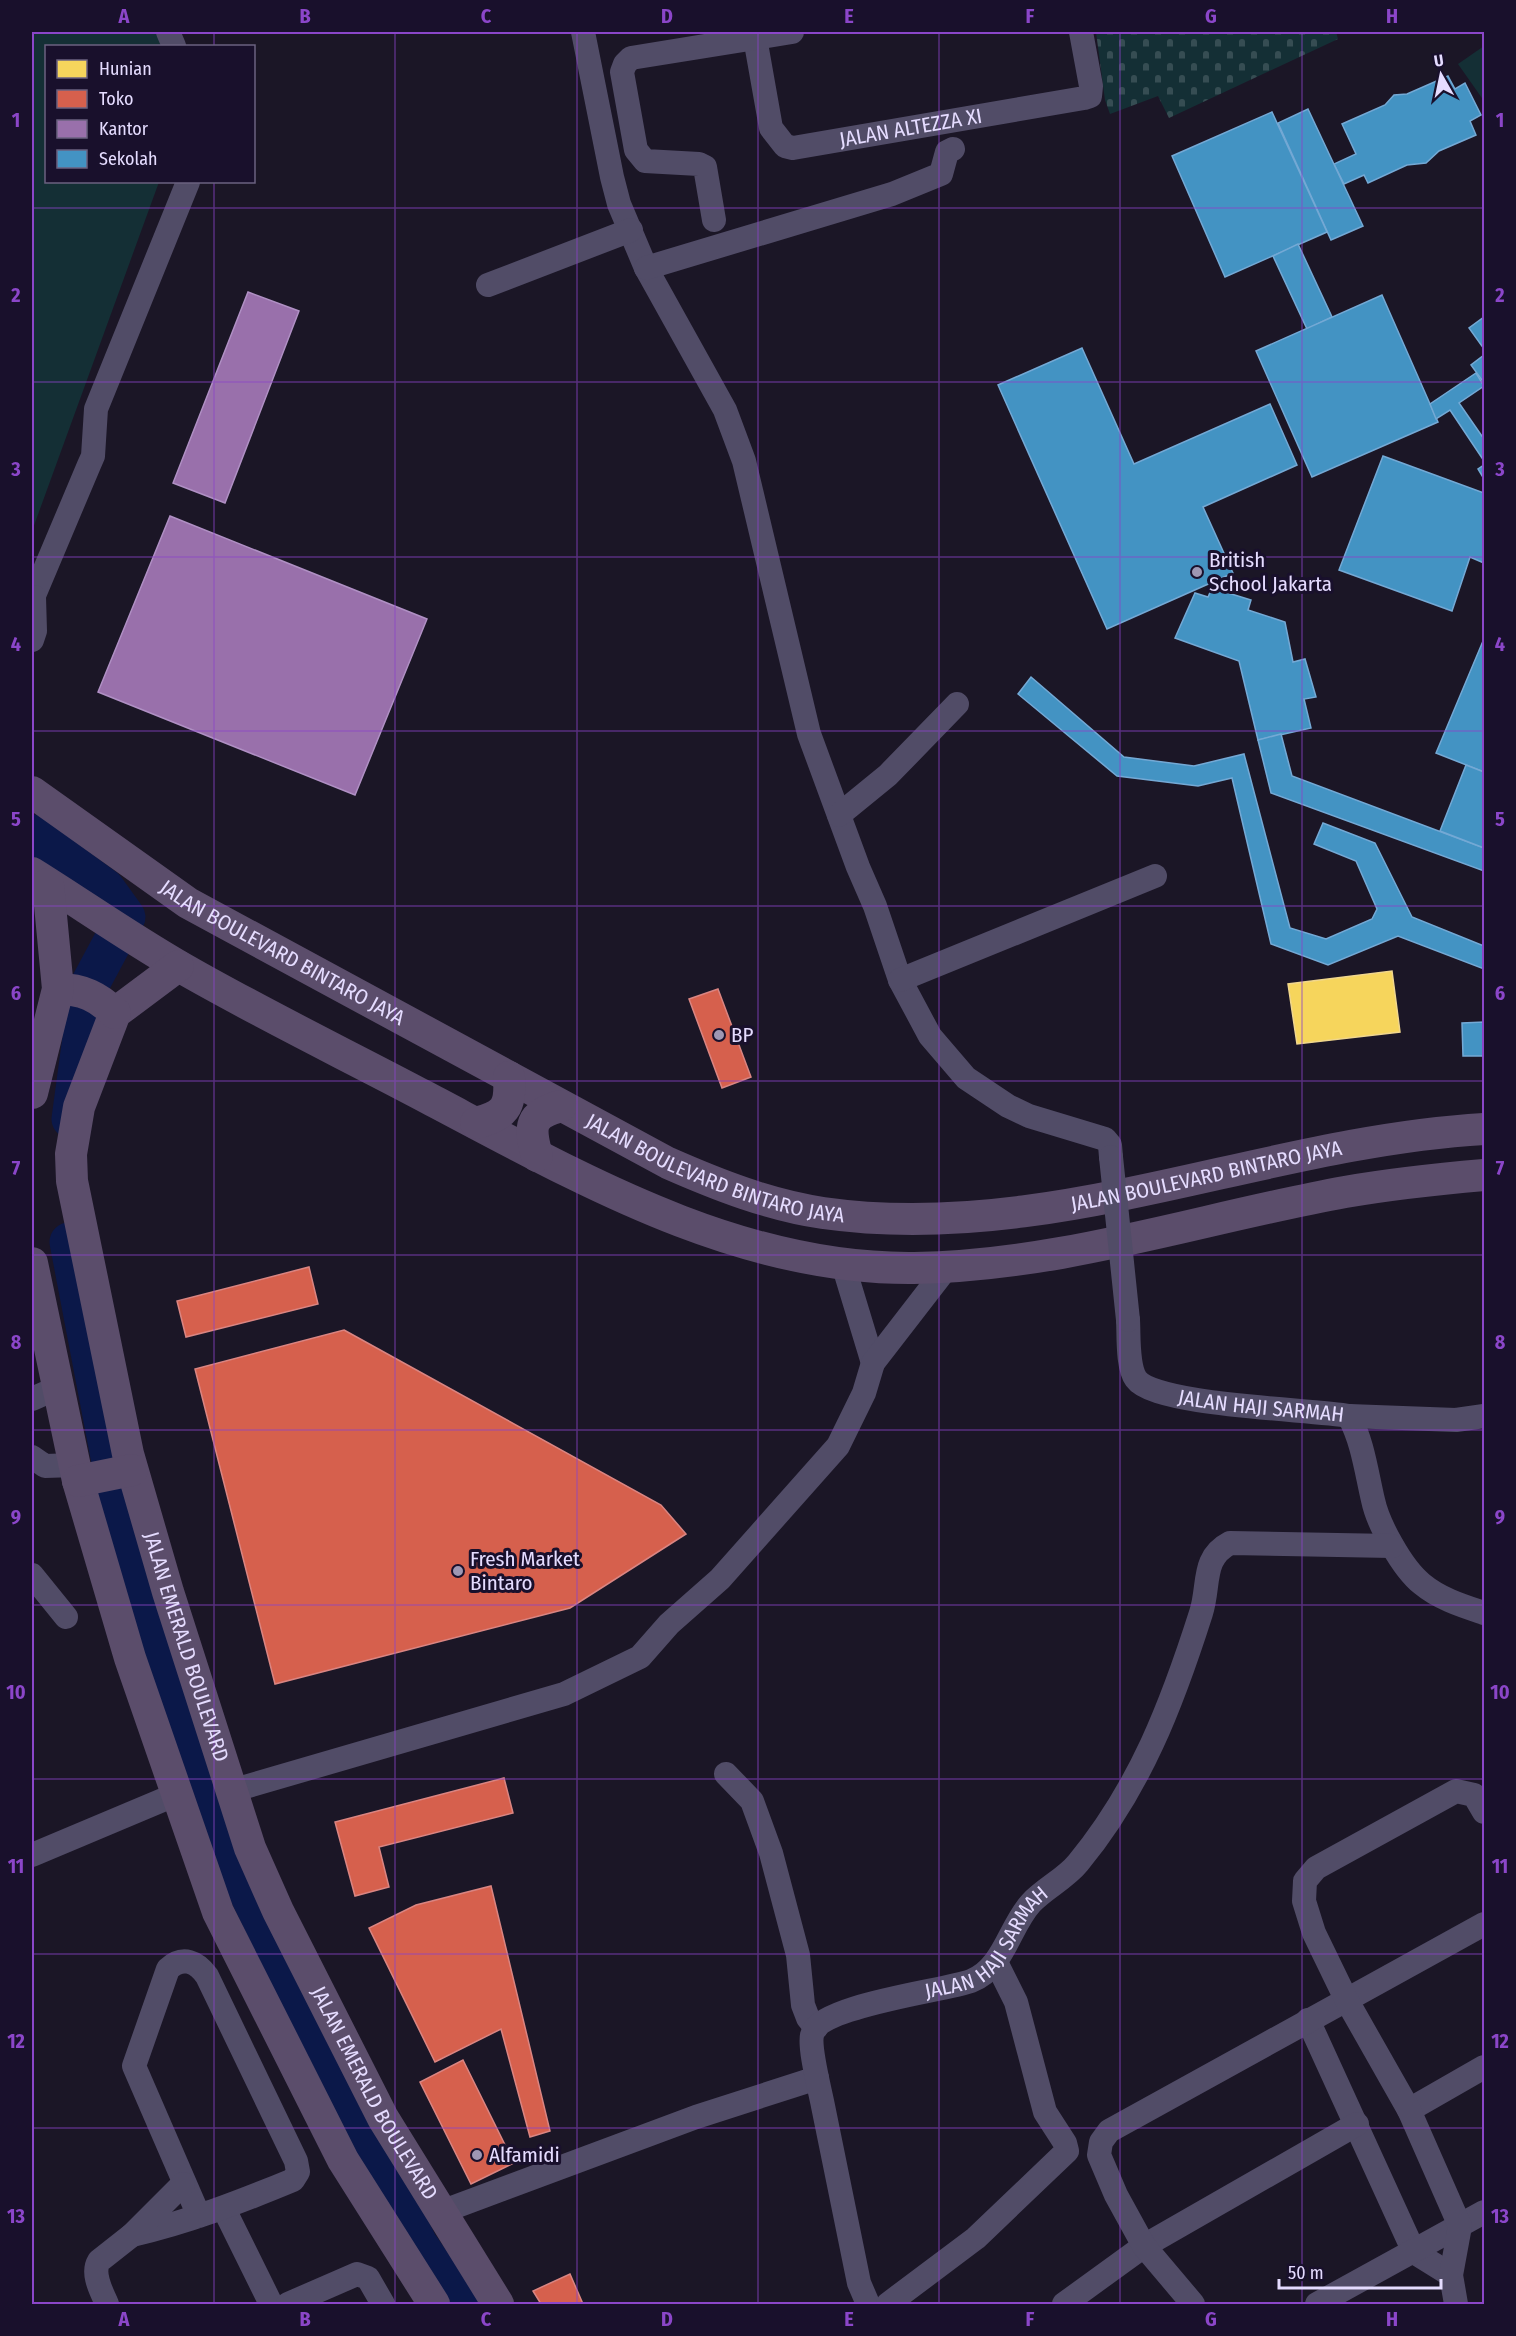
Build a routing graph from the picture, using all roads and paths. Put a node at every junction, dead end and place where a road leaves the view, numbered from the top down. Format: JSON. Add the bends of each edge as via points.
{"nodes":[{"id":1,"x":583,"y":32,"type":"edge"},
{"id":2,"x":792,"y":32,"type":"edge"},
{"id":3,"x":1081,"y":32,"type":"edge"},
{"id":4,"x":755,"y":34,"type":"edge"},
{"id":5,"x":953,"y":149,"type":"dead end"},
{"id":6,"x":188,"y":183,"type":"edge"},
{"id":7,"x":714,"y":220,"type":"dead end"},
{"id":8,"x":630,"y":230,"type":"junction"},
{"id":9,"x":646,"y":268,"type":"junction"},
{"id":10,"x":488,"y":285,"type":"dead end"},
{"id":11,"x":33,"y":599,"type":"edge"},
{"id":12,"x":32,"y":640,"type":"edge"},
{"id":13,"x":957,"y":704,"type":"dead end"},
{"id":14,"x":32,"y":792,"type":"edge"},
{"id":15,"x":839,"y":815,"type":"junction"},
{"id":16,"x":1155,"y":876,"type":"dead end"},
{"id":17,"x":40,"y":878,"type":"edge"},
{"id":18,"x":178,"y":966,"type":"junction"},
{"id":19,"x":900,"y":980,"type":"junction"},
{"id":20,"x":64,"y":989,"type":"junction"},
{"id":21,"x":111,"y":1009,"type":"junction"},
{"id":22,"x":509,"y":1077,"type":"junction"},
{"id":23,"x":32,"y":1093,"type":"edge"},
{"id":24,"x":561,"y":1106,"type":"junction"},
{"id":25,"x":476,"y":1123,"type":"junction"},
{"id":26,"x":1485,"y":1130,"type":"edge"},
{"id":27,"x":537,"y":1156,"type":"junction"},
{"id":28,"x":1485,"y":1175,"type":"edge"},
{"id":29,"x":32,"y":1263,"type":"edge"},
{"id":30,"x":843,"y":1264,"type":"junction"},
{"id":31,"x":948,"y":1266,"type":"junction"},
{"id":32,"x":873,"y":1363,"type":"junction"},
{"id":33,"x":45,"y":1393,"type":"edge"},
{"id":34,"x":1349,"y":1416,"type":"junction"},
{"id":35,"x":1485,"y":1416,"type":"edge"},
{"id":36,"x":32,"y":1457,"type":"edge"},
{"id":37,"x":102,"y":1467,"type":"junction"},
{"id":38,"x":1392,"y":1546,"type":"junction"},
{"id":39,"x":32,"y":1575,"type":"edge"},
{"id":40,"x":1485,"y":1613,"type":"edge"},
{"id":41,"x":66,"y":1617,"type":"dead end"},
{"id":42,"x":726,"y":1773,"type":"dead end"},
{"id":43,"x":231,"y":1791,"type":"junction"},
{"id":44,"x":177,"y":1794,"type":"junction"},
{"id":45,"x":1479,"y":1804,"type":"edge"},
{"id":46,"x":32,"y":1855,"type":"edge"},
{"id":47,"x":1485,"y":1924,"type":"edge"},
{"id":48,"x":996,"y":1962,"type":"junction"},
{"id":49,"x":1346,"y":1999,"type":"junction"},
{"id":50,"x":1308,"y":2020,"type":"junction"},
{"id":51,"x":816,"y":2028,"type":"junction"},
{"id":52,"x":1485,"y":2067,"type":"edge"},
{"id":53,"x":817,"y":2078,"type":"junction"},
{"id":54,"x":1409,"y":2110,"type":"junction"},
{"id":55,"x":1357,"y":2124,"type":"junction"},
{"id":56,"x":183,"y":2184,"type":"junction"},
{"id":57,"x":224,"y":2209,"type":"junction"},
{"id":58,"x":441,"y":2212,"type":"junction"},
{"id":59,"x":1485,"y":2212,"type":"edge"},
{"id":60,"x":199,"y":2216,"type":"junction"},
{"id":61,"x":1460,"y":2226,"type":"junction"},
{"id":62,"x":132,"y":2235,"type":"junction"},
{"id":63,"x":1144,"y":2247,"type":"junction"},
{"id":64,"x":1414,"y":2252,"type":"junction"},
{"id":65,"x":1451,"y":2275,"type":"junction"},
{"id":66,"x":867,"y":2303,"type":"edge"},
{"id":67,"x":107,"y":2304,"type":"edge"},
{"id":68,"x":271,"y":2304,"type":"edge"},
{"id":69,"x":288,"y":2304,"type":"edge"},
{"id":70,"x":383,"y":2304,"type":"edge"},
{"id":71,"x":434,"y":2304,"type":"edge"},
{"id":72,"x":498,"y":2304,"type":"edge"},
{"id":73,"x":1064,"y":2304,"type":"edge"},
{"id":74,"x":1193,"y":2304,"type":"edge"},
{"id":75,"x":1317,"y":2304,"type":"edge"},
{"id":76,"x":1456,"y":2304,"type":"edge"}],
"edges":[{"from":1,"to":8,"type":"street","via":[[612,177]]},
{"from":2,"to":4,"type":"street"},
{"from":3,"to":4,"type":"street","name":"JALAN ALTEZZA XI","via":[[1090,96],[793,148],[785,146],[771,128]]},
{"from":4,"to":7,"type":"street","via":[[631,58],[622,72],[636,150],[645,161],[705,167]]},
{"from":5,"to":9,"type":"street","via":[[947,152],[940,174],[892,194]]},
{"from":6,"to":11,"type":"street","via":[[96,409],[93,456]]},
{"from":8,"to":9,"type":"street"},
{"from":8,"to":10,"type":"street"},
{"from":9,"to":15,"type":"street","via":[[725,410],[744,461],[809,734]]},
{"from":11,"to":12,"type":"street"},
{"from":13,"to":15,"type":"street","via":[[888,775]]},
{"from":14,"to":22,"type":"main road","name":"JALAN BOULEVARD BINTARO JAYA","via":[[188,903]]},
{"from":15,"to":19,"type":"street"},
{"from":16,"to":19,"type":"street"},
{"from":17,"to":18,"type":"main road","name":"JALAN BOULEVARD BINTARO JAYA"},
{"from":17,"to":20,"type":"main road"},
{"from":18,"to":21,"type":"main road"},
{"from":18,"to":25,"type":"main road","name":"JALAN BOULEVARD BINTARO JAYA"},
{"from":19,"to":34,"type":"street","name":"JALAN HAJI SARMAH","bridge":true,"via":[[930,1036],[966,1078],[1029,1116],[1105,1139],[1110,1145],[1136,1379],[1145,1386],[1194,1401]]},
{"from":20,"to":21,"type":"main road","via":[[95,996]]},
{"from":20,"to":23,"type":"main road"},
{"from":21,"to":37,"type":"main road","name":"JALAN EMERALD BOULEVARD","via":[[79,1107],[71,1154]]},
{"from":22,"to":24,"type":"main road","name":"JALAN BOULEVARD BINTARO JAYA"},
{"from":22,"to":25,"type":"main road","via":[[510,1097],[504,1110],[494,1118]]},
{"from":24,"to":26,"type":"main road","name":"JALAN BOULEVARD BINTARO JAYA","via":[[715,1184],[789,1206],[875,1217],[987,1217],[1078,1205],[1376,1142]]},
{"from":24,"to":27,"type":"main road","via":[[543,1111],[533,1122]]},
{"from":25,"to":27,"type":"main road","name":"JALAN BOULEVARD BINTARO JAYA"},
{"from":27,"to":30,"type":"main road","name":"JALAN BOULEVARD BINTARO JAYA","via":[[713,1234],[794,1257]]},
{"from":28,"to":31,"type":"main road","name":"JALAN BOULEVARD BINTARO JAYA","via":[[1413,1181],[1342,1193],[1090,1249]]},
{"from":29,"to":33,"type":"main road","name":"JALAN EMERALD BOULEVARD"},
{"from":30,"to":31,"type":"main road","name":"JALAN BOULEVARD BINTARO JAYA"},
{"from":30,"to":32,"type":"street"},
{"from":31,"to":32,"type":"street"},
{"from":32,"to":43,"type":"street","via":[[864,1393],[838,1446],[720,1579],[669,1624],[640,1657],[564,1694]]},
{"from":33,"to":37,"type":"main road","name":"JALAN EMERALD BOULEVARD"},
{"from":34,"to":35,"type":"street","via":[[1456,1420]]},
{"from":34,"to":38,"type":"street","name":"JALAN HAJI SARMAH","via":[[1363,1448],[1374,1504]]},
{"from":36,"to":37,"type":"street","via":[[45,1466]]},
{"from":37,"to":43,"type":"main road","name":"JALAN EMERALD BOULEVARD","via":[[168,1592]]},
{"from":37,"to":44,"type":"main road","name":"JALAN EMERALD BOULEVARD","via":[[130,1659]]},
{"from":38,"to":40,"type":"street","name":"JALAN HAJI SARMAH","via":[[1420,1583],[1443,1598]]},
{"from":38,"to":48,"type":"street","name":"JALAN HAJI SARMAH","via":[[1230,1543],[1216,1550],[1209,1564],[1201,1612],[1162,1726],[1134,1785],[1076,1865],[1031,1903]]},
{"from":39,"to":41,"type":"street"},
{"from":42,"to":51,"type":"street","via":[[752,1801],[771,1853],[798,1955],[803,2005]]},
{"from":43,"to":58,"type":"main road","name":"JALAN EMERALD BOULEVARD","via":[[249,1848],[278,1911],[383,2118]]},
{"from":44,"to":46,"type":"street"},
{"from":44,"to":71,"type":"main road","name":"JALAN EMERALD BOULEVARD","via":[[223,1922],[343,2160]]},
{"from":45,"to":49,"type":"street","via":[[1463,1790],[1450,1793],[1316,1868],[1305,1881],[1304,1901],[1314,1933]]},
{"from":47,"to":49,"type":"street"},
{"from":48,"to":51,"type":"street","name":"JALAN HAJI SARMAH","via":[[972,1980],[861,2006]]},
{"from":48,"to":66,"type":"street","via":[[1016,2002],[1045,2112],[1067,2151],[976,2238]]},
{"from":49,"to":50,"type":"street"},
{"from":49,"to":54,"type":"street"},
{"from":50,"to":55,"type":"street"},
{"from":50,"to":63,"type":"street","via":[[1109,2131],[1101,2142],[1099,2155]]},
{"from":51,"to":53,"type":"street","via":[[812,2036]]},
{"from":52,"to":54,"type":"street"},
{"from":53,"to":58,"type":"street","via":[[696,2117]]},
{"from":53,"to":66,"type":"street","via":[[859,2283]]},
{"from":54,"to":61,"type":"street"},
{"from":55,"to":63,"type":"street"},
{"from":55,"to":64,"type":"street"},
{"from":56,"to":57,"type":"street","via":[[134,2066],[168,1970],[175,1963],[187,1961],[199,1965],[207,1976],[298,2172],[293,2180]]},
{"from":56,"to":60,"type":"street"},
{"from":56,"to":62,"type":"street"},
{"from":57,"to":60,"type":"street"},
{"from":57,"to":68,"type":"street"},
{"from":58,"to":72,"type":"main road","name":"JALAN EMERALD BOULEVARD"},
{"from":59,"to":61,"type":"street"},
{"from":60,"to":62,"type":"street"},
{"from":61,"to":64,"type":"street"},
{"from":61,"to":65,"type":"street"},
{"from":62,"to":67,"type":"street","via":[[96,2266]]},
{"from":63,"to":73,"type":"street"},
{"from":63,"to":74,"type":"street"},
{"from":64,"to":65,"type":"street"},
{"from":64,"to":75,"type":"street"},
{"from":65,"to":76,"type":"street"},
{"from":69,"to":70,"type":"street","via":[[357,2274],[368,2278]]}]}
